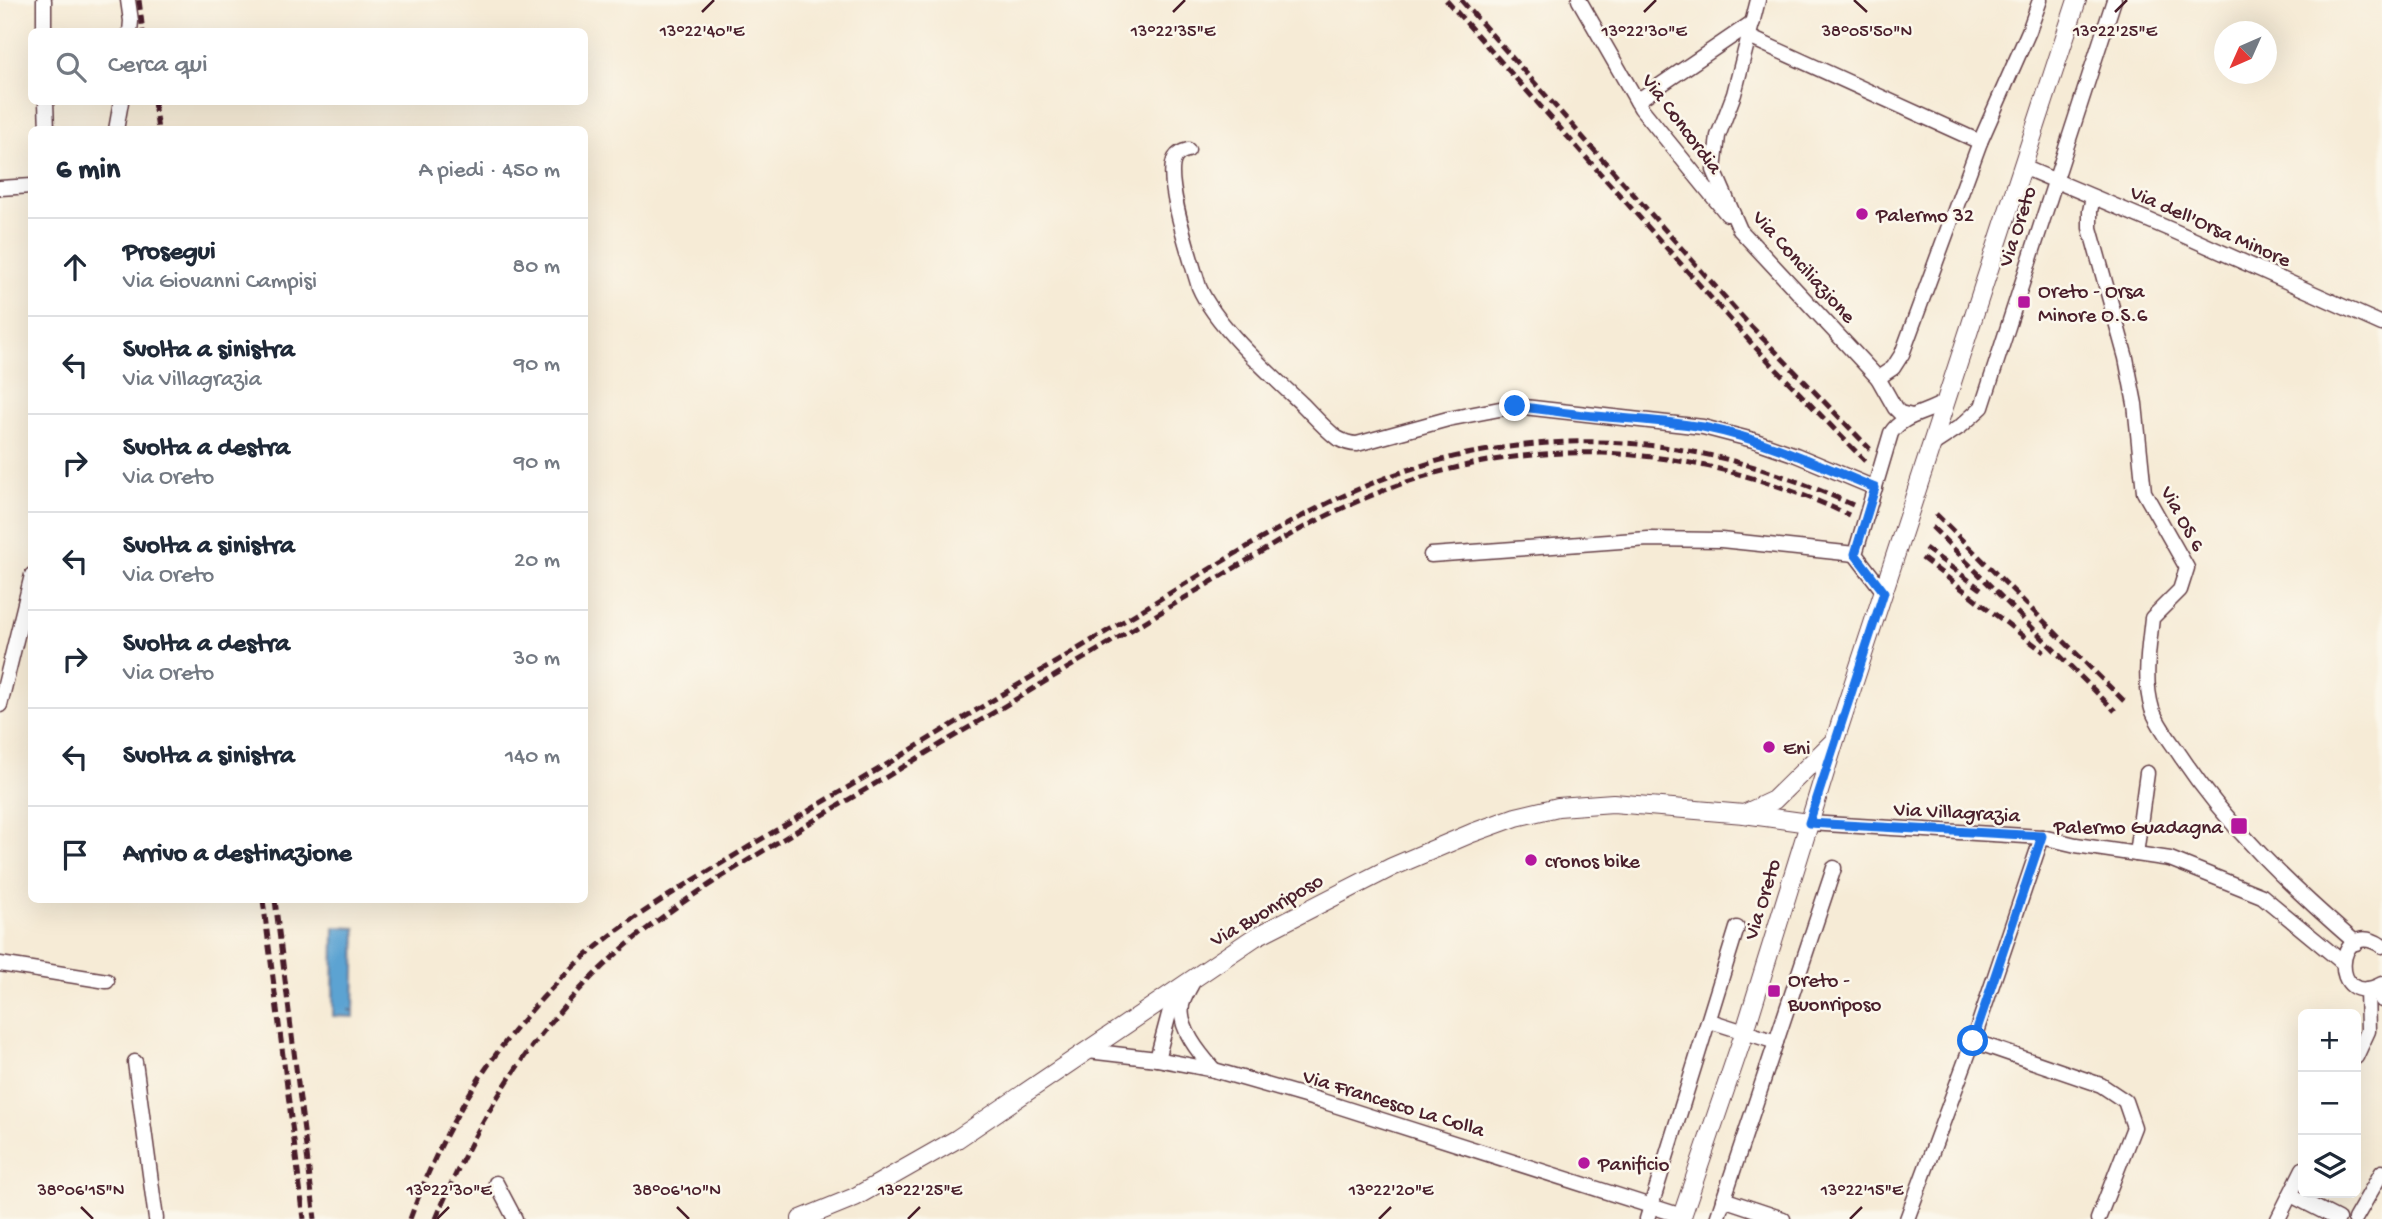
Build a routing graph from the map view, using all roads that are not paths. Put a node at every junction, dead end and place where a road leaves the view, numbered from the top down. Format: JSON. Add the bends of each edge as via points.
{"nodes":[{"id":1,"x":44,"y":0,"type":"edge"},
{"id":2,"x":128,"y":0,"type":"edge"},
{"id":3,"x":1579,"y":0,"type":"edge"},
{"id":4,"x":1758,"y":0,"type":"edge"},
{"id":5,"x":2077,"y":0,"type":"edge"},
{"id":6,"x":2114,"y":0,"type":"edge"},
{"id":7,"x":2037,"y":5,"type":"edge"},
{"id":8,"x":130,"y":26,"type":"edge"},
{"id":9,"x":44,"y":28,"type":"edge"},
{"id":10,"x":1751,"y":29,"type":"junction"},
{"id":11,"x":1637,"y":101,"type":"junction"},
{"id":12,"x":46,"y":105,"type":"edge"},
{"id":13,"x":121,"y":105,"type":"edge"},
{"id":14,"x":47,"y":126,"type":"edge"},
{"id":15,"x":118,"y":126,"type":"edge"},
{"id":16,"x":1980,"y":142,"type":"junction"},
{"id":17,"x":1188,"y":150,"type":"dead end"},
{"id":18,"x":2022,"y":167,"type":"junction"},
{"id":19,"x":2055,"y":180,"type":"junction"},
{"id":20,"x":28,"y":186,"type":"edge"},
{"id":21,"x":0,"y":188,"type":"edge"},
{"id":22,"x":2094,"y":197,"type":"junction"},
{"id":23,"x":1740,"y":230,"type":"junction"},
{"id":24,"x":2382,"y":324,"type":"edge"},
{"id":25,"x":1878,"y":378,"type":"junction"},
{"id":26,"x":1946,"y":401,"type":"junction"},
{"id":27,"x":1912,"y":416,"type":"junction"},
{"id":28,"x":1932,"y":445,"type":"junction"},
{"id":29,"x":1875,"y":488,"type":"junction"},
{"id":30,"x":1855,"y":554,"type":"junction"},
{"id":31,"x":1432,"y":555,"type":"dead end"},
{"id":32,"x":28,"y":591,"type":"edge"},
{"id":33,"x":1884,"y":592,"type":"junction"},
{"id":34,"x":0,"y":705,"type":"edge"},
{"id":35,"x":1835,"y":740,"type":"junction"},
{"id":36,"x":2147,"y":773,"type":"dead end"},
{"id":37,"x":1744,"y":814,"type":"junction"},
{"id":38,"x":1809,"y":823,"type":"junction"},
{"id":39,"x":2042,"y":836,"type":"junction"},
{"id":40,"x":2137,"y":854,"type":"junction"},
{"id":41,"x":1834,"y":868,"type":"dead end"},
{"id":42,"x":1737,"y":928,"type":"dead end"},
{"id":43,"x":2356,"y":943,"type":"junction"},
{"id":44,"x":2382,"y":946,"type":"edge"},
{"id":45,"x":2342,"y":962,"type":"junction"},
{"id":46,"x":0,"y":964,"type":"edge"},
{"id":47,"x":1194,"y":978,"type":"junction"},
{"id":48,"x":107,"y":981,"type":"dead end"},
{"id":49,"x":2376,"y":991,"type":"edge"},
{"id":50,"x":1710,"y":1021,"type":"junction"},
{"id":51,"x":1745,"y":1031,"type":"junction"},
{"id":52,"x":1973,"y":1041,"type":"junction"},
{"id":53,"x":1776,"y":1042,"type":"junction"},
{"id":54,"x":2361,"y":1047,"type":"edge"},
{"id":55,"x":1088,"y":1051,"type":"junction"},
{"id":56,"x":1157,"y":1059,"type":"junction"},
{"id":57,"x":135,"y":1062,"type":"dead end"},
{"id":58,"x":1214,"y":1070,"type":"junction"},
{"id":59,"x":2382,"y":1172,"type":"edge"},
{"id":60,"x":2298,"y":1180,"type":"edge"},
{"id":61,"x":496,"y":1183,"type":"dead end"},
{"id":62,"x":2291,"y":1195,"type":"junction"},
{"id":63,"x":1723,"y":1199,"type":"junction"},
{"id":64,"x":1649,"y":1212,"type":"edge"},
{"id":65,"x":1681,"y":1217,"type":"edge"},
{"id":66,"x":156,"y":1219,"type":"edge"},
{"id":67,"x":515,"y":1219,"type":"edge"},
{"id":68,"x":801,"y":1219,"type":"edge"},
{"id":69,"x":1717,"y":1219,"type":"edge"},
{"id":70,"x":1783,"y":1219,"type":"edge"},
{"id":71,"x":1907,"y":1219,"type":"edge"},
{"id":72,"x":2098,"y":1219,"type":"edge"},
{"id":73,"x":2278,"y":1219,"type":"edge"},
{"id":74,"x":2338,"y":1219,"type":"edge"},
{"id":75,"x":2355,"y":1219,"type":"edge"}],
"edges":[{"from":1,"to":9,"type":"street"},
{"from":2,"to":8,"type":"street"},
{"from":3,"to":11,"type":"street","name":"Via Concordia"},
{"from":4,"to":10,"type":"street","name":"Via Conciliazione"},
{"from":5,"to":18,"type":"street","name":"Via Oreto"},
{"from":6,"to":19,"type":"street","name":"Via Oreto"},
{"from":7,"to":16,"type":"street"},
{"from":10,"to":11,"type":"street"},
{"from":10,"to":16,"type":"street"},
{"from":10,"to":23,"type":"street","name":"Via Conciliazione","via":[[1718,136],[1714,170]]},
{"from":11,"to":23,"type":"street","name":"Via Concordia"},
{"from":12,"to":14,"type":"street"},
{"from":13,"to":15,"type":"street"},
{"from":16,"to":25,"type":"street","via":[[1902,354],[1893,368]]},
{"from":17,"to":29,"type":"street","via":[[1174,160],[1173,189],[1205,301],[1280,384],[1344,442],[1357,444],[1515,406],[1703,427],[1786,451]]},
{"from":18,"to":19,"type":"street","name":"Via dell'Orsa Minore"},
{"from":18,"to":26,"type":"street","name":"Via Oreto"},
{"from":19,"to":22,"type":"street","name":"Via dell'Orsa Minore"},
{"from":19,"to":28,"type":"street","name":"Via Oreto","via":[[1982,407]]},
{"from":20,"to":21,"type":"street"},
{"from":22,"to":24,"type":"street","name":"Via dell'Orsa Minore"},
{"from":22,"to":43,"type":"street","name":"Via OS 6","via":[[2090,228],[2126,358],[2144,492],[2187,568],[2180,590],[2152,618],[2151,707],[2224,816],[2306,900]]},
{"from":23,"to":25,"type":"street","name":"Via Conciliazione"},
{"from":25,"to":27,"type":"street","name":"Via Conciliazione","via":[[1895,408]]},
{"from":26,"to":27,"type":"street"},
{"from":26,"to":28,"type":"street","name":"Via Oreto"},
{"from":27,"to":29,"type":"street","via":[[1891,433]]},
{"from":28,"to":33,"type":"street","name":"Via Oreto"},
{"from":29,"to":30,"type":"street"},
{"from":30,"to":31,"type":"street","via":[[1721,540],[1648,538]]},
{"from":30,"to":33,"type":"street"},
{"from":32,"to":34,"type":"street"},
{"from":33,"to":35,"type":"street","name":"Via Oreto"},
{"from":35,"to":37,"type":"street","via":[[1774,800]]},
{"from":35,"to":38,"type":"street","name":"Via Oreto"},
{"from":36,"to":40,"type":"street"},
{"from":37,"to":38,"type":"street","name":"Via Buonriposo"},
{"from":37,"to":47,"type":"street","name":"Via Buonriposo","via":[[1613,803],[1558,807],[1516,817],[1380,873],[1255,937]]},
{"from":38,"to":39,"type":"street","name":"Via Villagrazia"},
{"from":38,"to":51,"type":"street","name":"Via Oreto"},
{"from":39,"to":40,"type":"street","name":"Via Villagrazia"},
{"from":39,"to":52,"type":"street"},
{"from":40,"to":45,"type":"street","name":"Via Villagrazia","via":[[2170,859],[2262,896]]},
{"from":41,"to":53,"type":"street"},
{"from":42,"to":50,"type":"street","name":"Via Oreto"},
{"from":43,"to":44,"type":"street","via":[[2371,941]]},
{"from":43,"to":45,"type":"street"},
{"from":45,"to":49,"type":"street","name":"Via Villagrazia","via":[[2351,984]]},
{"from":46,"to":48,"type":"street"},
{"from":47,"to":55,"type":"street","name":"Via Buonriposo"},
{"from":47,"to":56,"type":"street","via":[[1168,1014]]},
{"from":47,"to":58,"type":"street","via":[[1182,1004],[1185,1027]]},
{"from":49,"to":54,"type":"street"},
{"from":50,"to":51,"type":"street"},
{"from":50,"to":64,"type":"street","name":"Via Oreto"},
{"from":51,"to":53,"type":"street"},
{"from":51,"to":65,"type":"street","name":"Via Oreto"},
{"from":52,"to":71,"type":"street"},
{"from":52,"to":72,"type":"street","via":[[2101,1085],[2125,1101],[2134,1127]]},
{"from":53,"to":63,"type":"street"},
{"from":55,"to":56,"type":"street","name":"Via Francesco La Colla"},
{"from":55,"to":68,"type":"street","name":"Via Buonriposo","via":[[957,1139],[855,1197]]},
{"from":56,"to":58,"type":"street","name":"Via Francesco La Colla"},
{"from":57,"to":66,"type":"street"},
{"from":58,"to":64,"type":"street","name":"Via Francesco La Colla","via":[[1322,1101]]},
{"from":59,"to":75,"type":"street"},
{"from":60,"to":62,"type":"street"},
{"from":61,"to":67,"type":"street"},
{"from":62,"to":73,"type":"street"},
{"from":62,"to":74,"type":"street"},
{"from":63,"to":69,"type":"street"},
{"from":63,"to":70,"type":"street"},
{"from":64,"to":65,"type":"street","name":"Via Francesco La Colla"}]}
